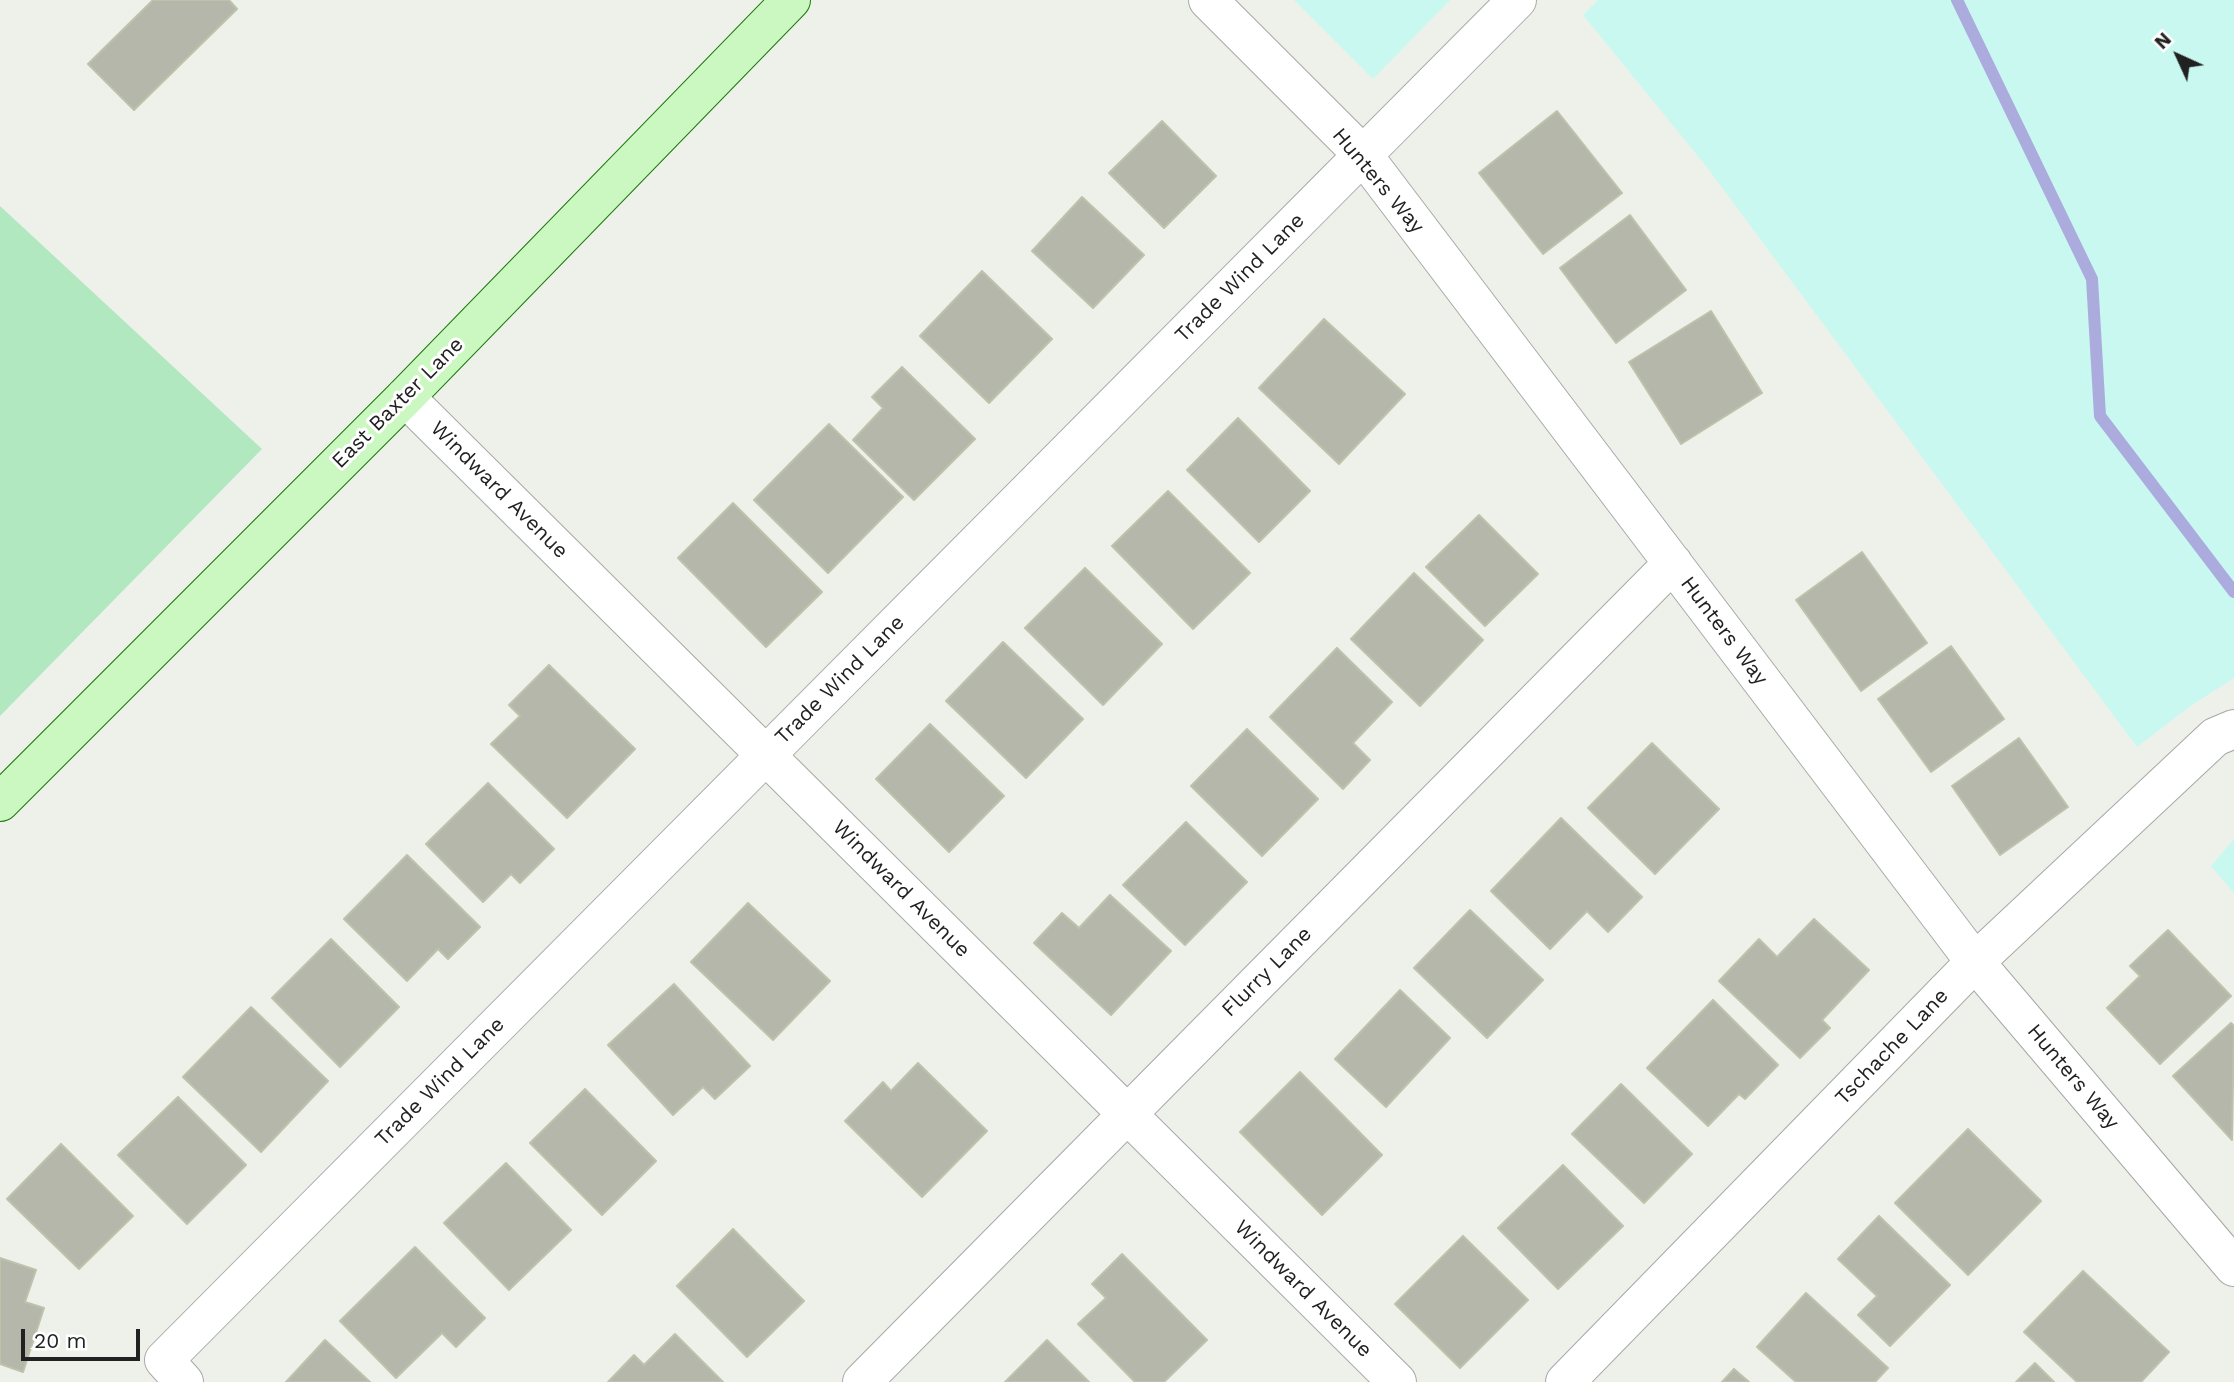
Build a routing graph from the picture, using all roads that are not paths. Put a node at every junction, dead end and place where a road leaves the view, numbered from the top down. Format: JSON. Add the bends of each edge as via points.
{"nodes":[{"id":1,"x":791,"y":0,"type":"edge"},
{"id":2,"x":1208,"y":0,"type":"edge"},
{"id":3,"x":1517,"y":0,"type":"edge"},
{"id":4,"x":1363,"y":155,"type":"junction"},
{"id":5,"x":405,"y":397,"type":"junction"},
{"id":6,"x":1672,"y":563,"type":"junction"},
{"id":7,"x":2234,"y":729,"type":"edge"},
{"id":8,"x":766,"y":755,"type":"junction"},
{"id":9,"x":0,"y":802,"type":"edge"},
{"id":10,"x":1975,"y":962,"type":"junction"},
{"id":11,"x":1127,"y":1114,"type":"junction"},
{"id":12,"x":2234,"y":1267,"type":"edge"},
{"id":13,"x":174,"y":1371,"type":"edge"},
{"id":14,"x":862,"y":1382,"type":"edge"},
{"id":15,"x":1397,"y":1382,"type":"edge"},
{"id":16,"x":1565,"y":1382,"type":"edge"}],
"edges":[{"from":1,"to":5,"type":"main road","name":"East Baxter Lane"},
{"from":2,"to":4,"type":"street","name":"Hunters Way"},
{"from":3,"to":4,"type":"street","name":"Trade Wind Lane"},
{"from":4,"to":6,"type":"street","name":"Hunters Way"},
{"from":4,"to":8,"type":"street","name":"Trade Wind Lane"},
{"from":5,"to":8,"type":"street","name":"Windward Avenue"},
{"from":5,"to":9,"type":"main road","name":"East Baxter Lane"},
{"from":6,"to":10,"type":"street","name":"Hunters Way"},
{"from":6,"to":11,"type":"street","name":"Flurry Lane"},
{"from":7,"to":10,"type":"street","name":"Tschache Lane","via":[[2215,737]]},
{"from":8,"to":11,"type":"street","name":"Windward Avenue"},
{"from":8,"to":13,"type":"street","name":"Trade Wind Lane"},
{"from":10,"to":12,"type":"street","name":"Hunters Way"},
{"from":10,"to":16,"type":"street","name":"Tschache Lane"},
{"from":11,"to":14,"type":"street","name":"Flurry Lane"},
{"from":11,"to":15,"type":"street","name":"Windward Avenue"}]}
